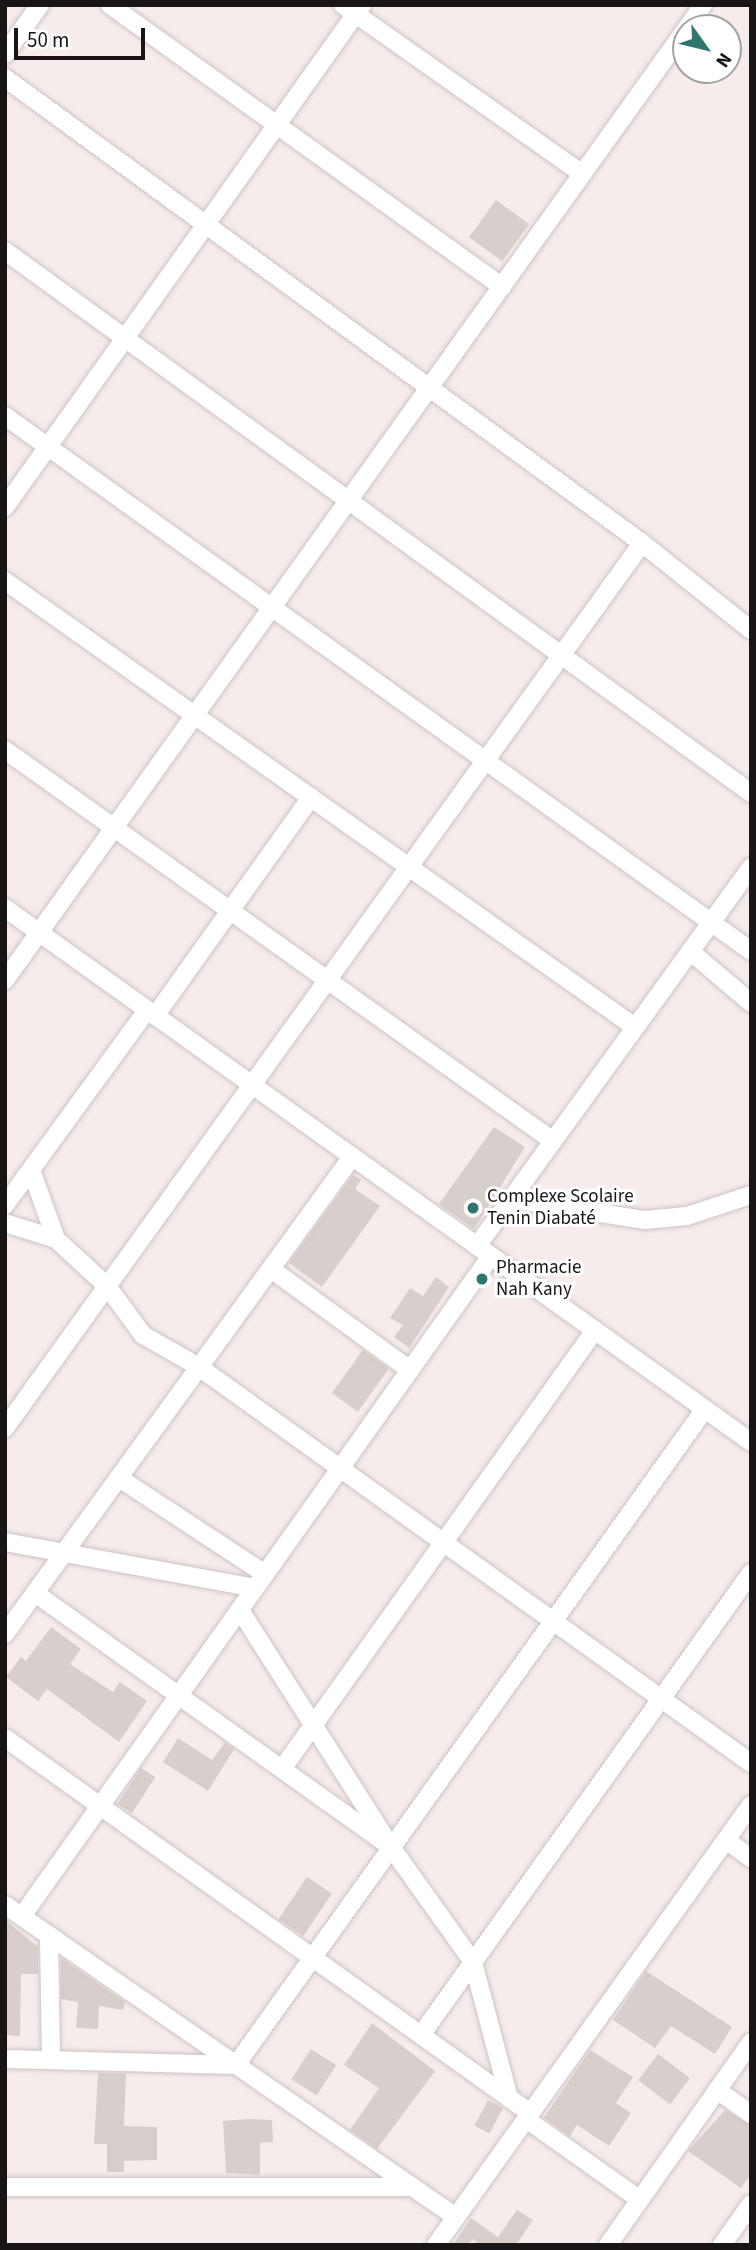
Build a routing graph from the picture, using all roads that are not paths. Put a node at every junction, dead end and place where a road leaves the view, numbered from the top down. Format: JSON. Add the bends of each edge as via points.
{"nodes":[{"id":1,"x":40,"y":5,"type":"edge"},
{"id":2,"x":110,"y":5,"type":"edge"},
{"id":3,"x":354,"y":8,"type":"edge"},
{"id":4,"x":672,"y":48,"type":"edge"},
{"id":5,"x":5,"y":54,"type":"edge"},
{"id":6,"x":5,"y":78,"type":"edge"},
{"id":7,"x":277,"y":125,"type":"junction"},
{"id":8,"x":581,"y":173,"type":"junction"},
{"id":9,"x":206,"y":225,"type":"junction"},
{"id":10,"x":5,"y":251,"type":"edge"},
{"id":11,"x":502,"y":286,"type":"junction"},
{"id":12,"x":125,"y":338,"type":"junction"},
{"id":13,"x":430,"y":388,"type":"junction"},
{"id":14,"x":5,"y":416,"type":"edge"},
{"id":15,"x":48,"y":446,"type":"junction"},
{"id":16,"x":349,"y":501,"type":"junction"},
{"id":17,"x":5,"y":507,"type":"edge"},
{"id":18,"x":642,"y":543,"type":"junction"},
{"id":19,"x":5,"y":581,"type":"edge"},
{"id":20,"x":273,"y":607,"type":"junction"},
{"id":21,"x":751,"y":630,"type":"edge"},
{"id":22,"x":561,"y":655,"type":"junction"},
{"id":23,"x":195,"y":716,"type":"junction"},
{"id":24,"x":5,"y":750,"type":"edge"},
{"id":25,"x":486,"y":760,"type":"junction"},
{"id":26,"x":751,"y":793,"type":"edge"},
{"id":27,"x":311,"y":797,"type":"junction"},
{"id":28,"x":114,"y":828,"type":"junction"},
{"id":29,"x":409,"y":867,"type":"junction"},
{"id":30,"x":751,"y":867,"type":"edge"},
{"id":31,"x":5,"y":908,"type":"edge"},
{"id":32,"x":230,"y":911,"type":"junction"},
{"id":33,"x":711,"y":922,"type":"junction"},
{"id":34,"x":39,"y":933,"type":"junction"},
{"id":35,"x":690,"y":951,"type":"junction"},
{"id":36,"x":751,"y":951,"type":"edge"},
{"id":37,"x":5,"y":980,"type":"edge"},
{"id":38,"x":328,"y":980,"type":"junction"},
{"id":39,"x":751,"y":1003,"type":"edge"},
{"id":40,"x":151,"y":1013,"type":"junction"},
{"id":41,"x":635,"y":1027,"type":"junction"},
{"id":42,"x":252,"y":1085,"type":"junction"},
{"id":43,"x":553,"y":1141,"type":"junction"},
{"id":44,"x":352,"y":1157,"type":"junction"},
{"id":45,"x":31,"y":1170,"type":"junction"},
{"id":46,"x":751,"y":1195,"type":"edge"},
{"id":47,"x":511,"y":1199,"type":"junction"},
{"id":48,"x":5,"y":1205,"type":"edge"},
{"id":49,"x":5,"y":1223,"type":"edge"},
{"id":50,"x":56,"y":1240,"type":"junction"},
{"id":51,"x":484,"y":1251,"type":"junction"},
{"id":52,"x":271,"y":1269,"type":"junction"},
{"id":53,"x":107,"y":1286,"type":"junction"},
{"id":54,"x":595,"y":1330,"type":"junction"},
{"id":55,"x":200,"y":1367,"type":"junction"},
{"id":56,"x":410,"y":1370,"type":"junction"},
{"id":57,"x":705,"y":1409,"type":"junction"},
{"id":58,"x":5,"y":1428,"type":"edge"},
{"id":59,"x":751,"y":1442,"type":"edge"},
{"id":60,"x":340,"y":1468,"type":"junction"},
{"id":61,"x":119,"y":1478,"type":"junction"},
{"id":62,"x":5,"y":1542,"type":"edge"},
{"id":63,"x":443,"y":1542,"type":"junction"},
{"id":64,"x":65,"y":1552,"type":"junction"},
{"id":65,"x":751,"y":1573,"type":"edge"},
{"id":66,"x":260,"y":1581,"type":"junction"},
{"id":67,"x":36,"y":1593,"type":"junction"},
{"id":68,"x":240,"y":1610,"type":"junction"},
{"id":69,"x":553,"y":1621,"type":"junction"},
{"id":70,"x":5,"y":1634,"type":"edge"},
{"id":71,"x":179,"y":1695,"type":"junction"},
{"id":72,"x":661,"y":1699,"type":"junction"},
{"id":73,"x":313,"y":1725,"type":"junction"},
{"id":74,"x":5,"y":1738,"type":"edge"},
{"id":75,"x":751,"y":1763,"type":"edge"},
{"id":76,"x":282,"y":1769,"type":"junction"},
{"id":77,"x":751,"y":1805,"type":"edge"},
{"id":78,"x":100,"y":1806,"type":"junction"},
{"id":79,"x":726,"y":1840,"type":"junction"},
{"id":80,"x":391,"y":1847,"type":"junction"},
{"id":81,"x":751,"y":1857,"type":"edge"},
{"id":82,"x":5,"y":1905,"type":"edge"},
{"id":83,"x":22,"y":1916,"type":"junction"},
{"id":84,"x":49,"y":1935,"type":"junction"},
{"id":85,"x":313,"y":1958,"type":"junction"},
{"id":86,"x":473,"y":1962,"type":"junction"},
{"id":87,"x":421,"y":2035,"type":"junction"},
{"id":88,"x":751,"y":2042,"type":"edge"},
{"id":89,"x":5,"y":2059,"type":"edge"},
{"id":90,"x":51,"y":2059,"type":"junction"},
{"id":91,"x":236,"y":2065,"type":"junction"},
{"id":92,"x":717,"y":2090,"type":"junction"},
{"id":93,"x":509,"y":2098,"type":"junction"},
{"id":94,"x":751,"y":2114,"type":"edge"},
{"id":95,"x":528,"y":2116,"type":"junction"},
{"id":96,"x":5,"y":2187,"type":"edge"},
{"id":97,"x":413,"y":2187,"type":"junction"},
{"id":98,"x":639,"y":2199,"type":"junction"},
{"id":99,"x":751,"y":2204,"type":"edge"},
{"id":100,"x":456,"y":2217,"type":"junction"},
{"id":101,"x":436,"y":2245,"type":"edge"},
{"id":102,"x":608,"y":2245,"type":"edge"},
{"id":103,"x":722,"y":2245,"type":"edge"}],
"edges":[{"from":1,"to":5,"type":"street"},
{"from":2,"to":7,"type":"street"},
{"from":3,"to":7,"type":"street"},
{"from":3,"to":8,"type":"street"},
{"from":4,"to":8,"type":"street"},
{"from":6,"to":9,"type":"street"},
{"from":7,"to":9,"type":"street"},
{"from":7,"to":11,"type":"street"},
{"from":8,"to":11,"type":"street"},
{"from":9,"to":12,"type":"street"},
{"from":9,"to":13,"type":"street"},
{"from":10,"to":12,"type":"street"},
{"from":11,"to":13,"type":"street"},
{"from":12,"to":15,"type":"street"},
{"from":12,"to":16,"type":"street"},
{"from":13,"to":16,"type":"street"},
{"from":13,"to":18,"type":"street"},
{"from":14,"to":15,"type":"street"},
{"from":15,"to":17,"type":"street"},
{"from":15,"to":20,"type":"street"},
{"from":16,"to":20,"type":"street"},
{"from":16,"to":22,"type":"street"},
{"from":18,"to":21,"type":"street"},
{"from":18,"to":22,"type":"street"},
{"from":19,"to":23,"type":"street"},
{"from":20,"to":23,"type":"street"},
{"from":20,"to":25,"type":"street"},
{"from":22,"to":25,"type":"street"},
{"from":22,"to":26,"type":"street"},
{"from":23,"to":27,"type":"street"},
{"from":23,"to":28,"type":"street"},
{"from":24,"to":28,"type":"street"},
{"from":25,"to":29,"type":"street"},
{"from":25,"to":33,"type":"street"},
{"from":27,"to":29,"type":"street"},
{"from":27,"to":32,"type":"street"},
{"from":28,"to":32,"type":"street"},
{"from":28,"to":34,"type":"street"},
{"from":29,"to":38,"type":"street"},
{"from":29,"to":41,"type":"street"},
{"from":30,"to":33,"type":"street"},
{"from":31,"to":34,"type":"street"},
{"from":32,"to":38,"type":"street"},
{"from":32,"to":40,"type":"street"},
{"from":33,"to":35,"type":"street"},
{"from":33,"to":36,"type":"street"},
{"from":34,"to":37,"type":"street"},
{"from":34,"to":40,"type":"street"},
{"from":35,"to":39,"type":"street"},
{"from":35,"to":41,"type":"street"},
{"from":38,"to":42,"type":"street"},
{"from":38,"to":43,"type":"street"},
{"from":40,"to":42,"type":"street"},
{"from":40,"to":45,"type":"street"},
{"from":41,"to":43,"type":"street"},
{"from":42,"to":44,"type":"street"},
{"from":42,"to":53,"type":"street"},
{"from":43,"to":47,"type":"street"},
{"from":44,"to":51,"type":"street"},
{"from":44,"to":52,"type":"street"},
{"from":45,"to":48,"type":"street"},
{"from":45,"to":50,"type":"street"},
{"from":46,"to":47,"type":"street","via":[[687,1216],[645,1220]]},
{"from":47,"to":51,"type":"street"},
{"from":49,"to":50,"type":"street"},
{"from":50,"to":53,"type":"street"},
{"from":51,"to":54,"type":"street"},
{"from":51,"to":56,"type":"street"},
{"from":52,"to":55,"type":"street"},
{"from":52,"to":56,"type":"street"},
{"from":53,"to":55,"type":"street","via":[[143,1335]]},
{"from":53,"to":58,"type":"street"},
{"from":54,"to":57,"type":"street"},
{"from":54,"to":63,"type":"street"},
{"from":55,"to":60,"type":"street"},
{"from":55,"to":61,"type":"street"},
{"from":56,"to":60,"type":"street"},
{"from":57,"to":59,"type":"street"},
{"from":57,"to":69,"type":"street"},
{"from":60,"to":63,"type":"street"},
{"from":60,"to":66,"type":"street"},
{"from":61,"to":64,"type":"street"},
{"from":61,"to":66,"type":"street"},
{"from":62,"to":64,"type":"street"},
{"from":63,"to":69,"type":"street"},
{"from":63,"to":73,"type":"street"},
{"from":64,"to":66,"type":"street"},
{"from":64,"to":67,"type":"street"},
{"from":65,"to":72,"type":"street"},
{"from":66,"to":68,"type":"street"},
{"from":67,"to":70,"type":"street"},
{"from":67,"to":71,"type":"street"},
{"from":68,"to":71,"type":"street"},
{"from":68,"to":73,"type":"street"},
{"from":69,"to":72,"type":"street"},
{"from":69,"to":80,"type":"street"},
{"from":71,"to":76,"type":"street"},
{"from":71,"to":78,"type":"street"},
{"from":72,"to":75,"type":"street"},
{"from":72,"to":86,"type":"street"},
{"from":73,"to":76,"type":"street"},
{"from":73,"to":80,"type":"street"},
{"from":74,"to":78,"type":"street"},
{"from":76,"to":80,"type":"street"},
{"from":77,"to":79,"type":"street"},
{"from":78,"to":83,"type":"street"},
{"from":78,"to":85,"type":"street"},
{"from":79,"to":81,"type":"street"},
{"from":79,"to":95,"type":"street"},
{"from":80,"to":85,"type":"street"},
{"from":80,"to":86,"type":"street"},
{"from":82,"to":83,"type":"street"},
{"from":83,"to":84,"type":"street"},
{"from":84,"to":90,"type":"street"},
{"from":84,"to":91,"type":"street"},
{"from":85,"to":87,"type":"street"},
{"from":85,"to":91,"type":"street"},
{"from":86,"to":87,"type":"street"},
{"from":86,"to":93,"type":"street"},
{"from":87,"to":93,"type":"street"},
{"from":88,"to":92,"type":"street"},
{"from":89,"to":90,"type":"street"},
{"from":90,"to":91,"type":"street"},
{"from":91,"to":97,"type":"street"},
{"from":92,"to":94,"type":"street"},
{"from":92,"to":98,"type":"street"},
{"from":93,"to":95,"type":"street"},
{"from":95,"to":98,"type":"street"},
{"from":95,"to":100,"type":"street"},
{"from":96,"to":97,"type":"street"},
{"from":97,"to":100,"type":"street"},
{"from":98,"to":102,"type":"street"},
{"from":99,"to":103,"type":"street"},
{"from":100,"to":101,"type":"street"}]}
